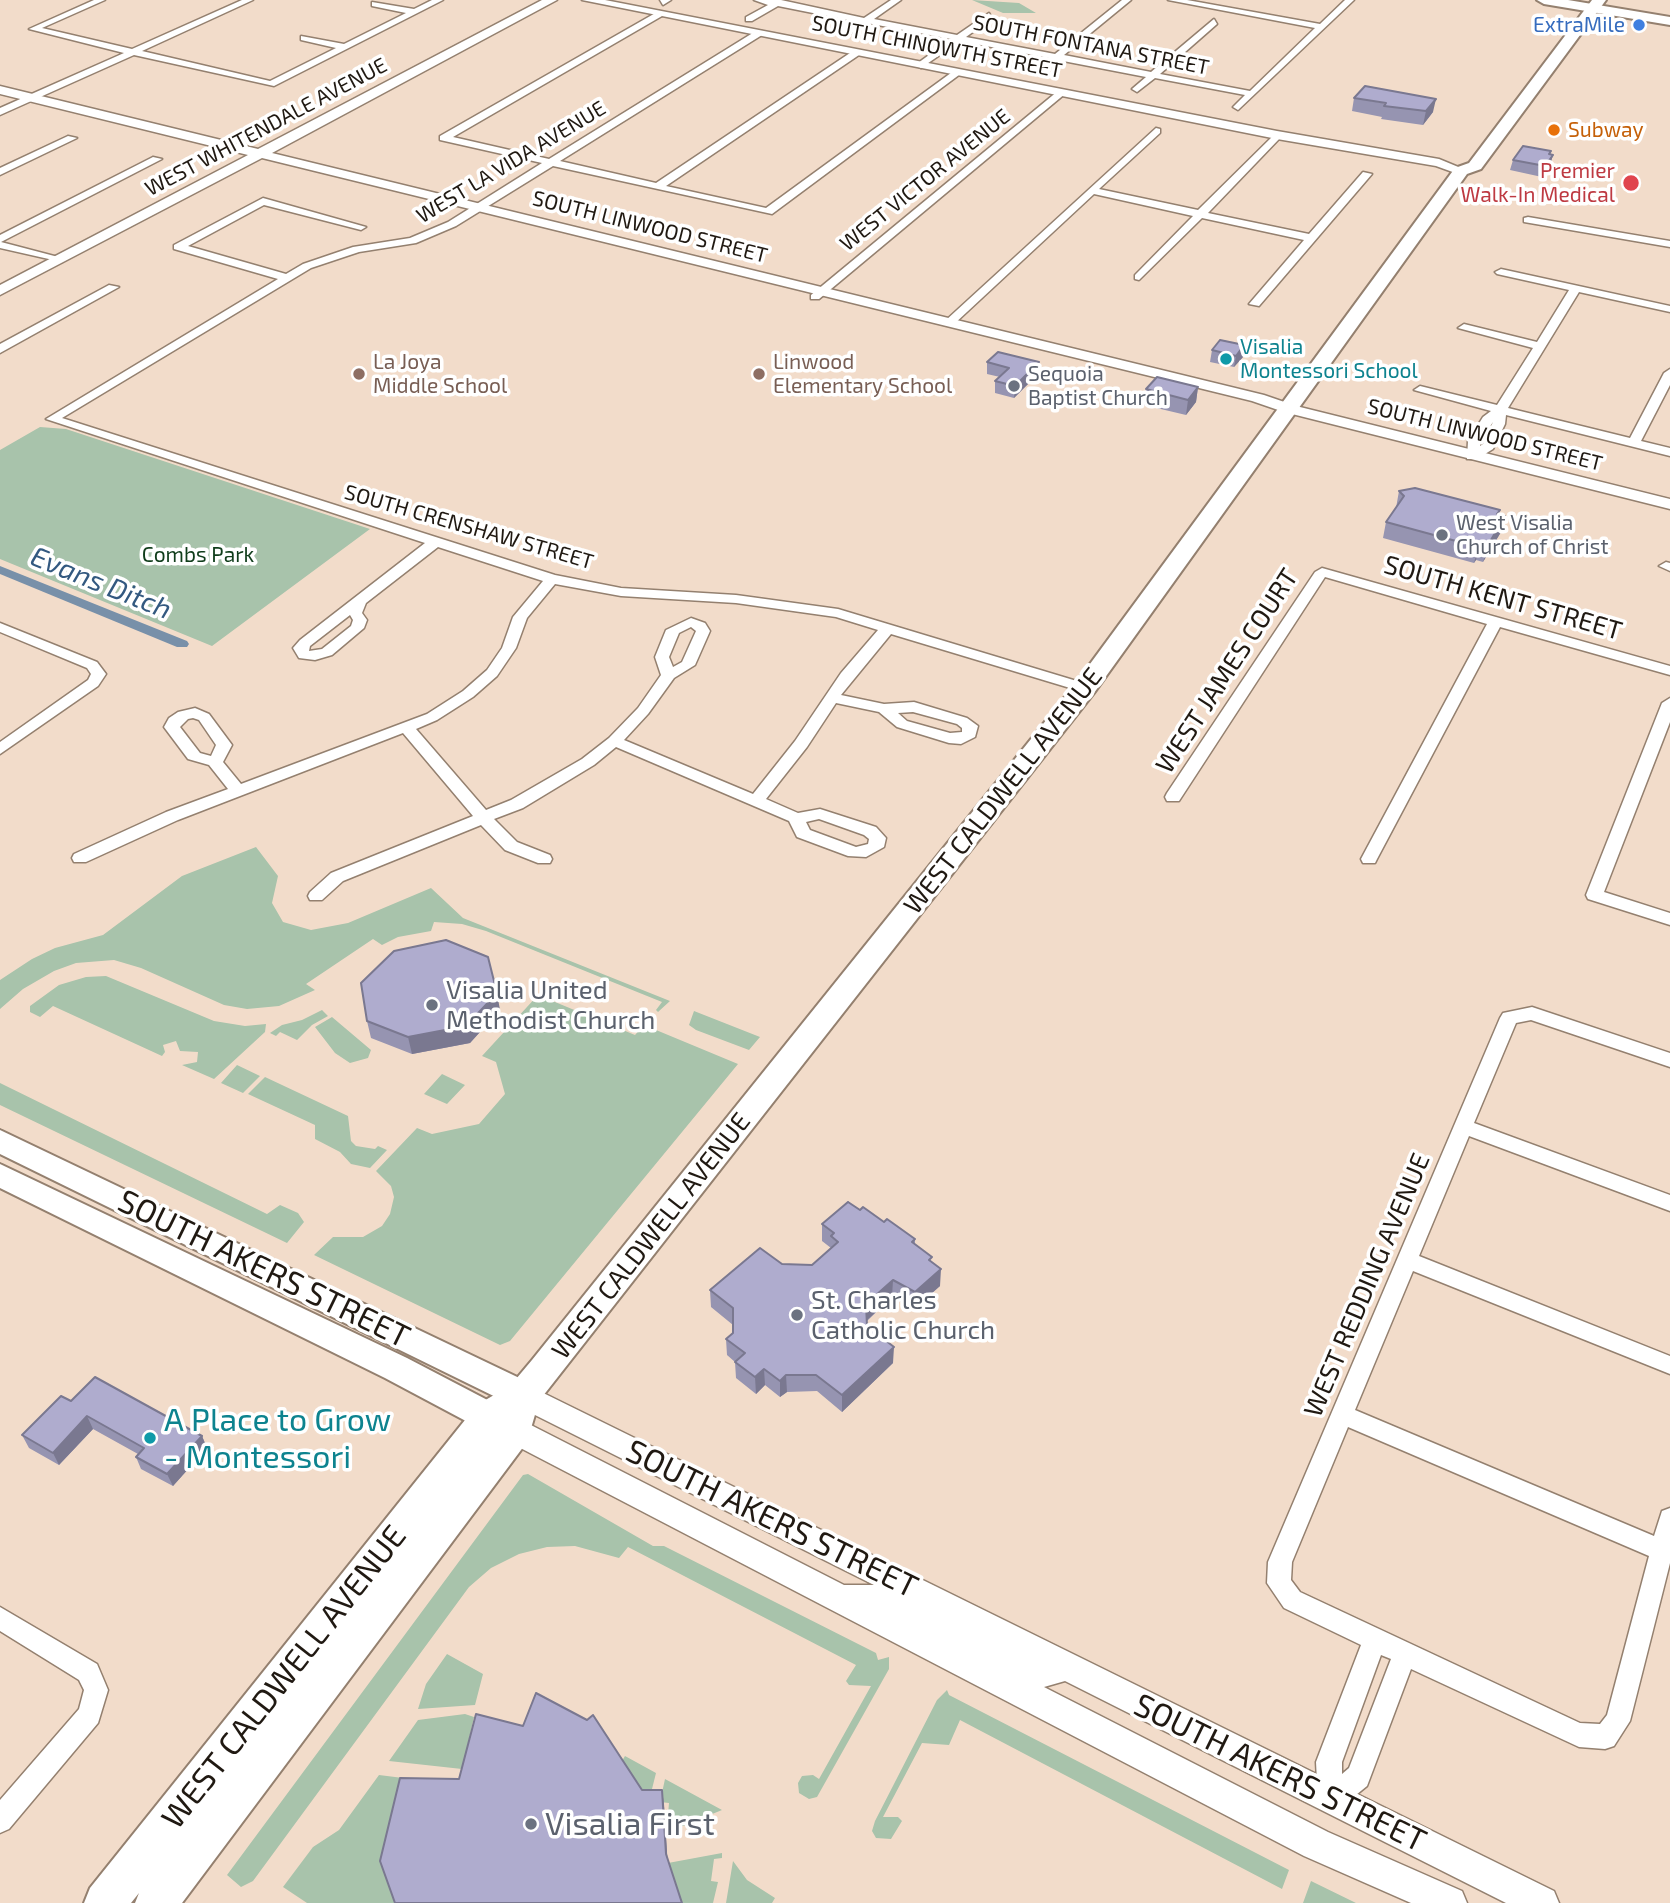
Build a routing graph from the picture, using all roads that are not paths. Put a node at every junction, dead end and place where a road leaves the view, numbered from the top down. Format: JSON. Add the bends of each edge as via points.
{"nodes":[{"id":1,"x":101,"y":0,"type":"edge"},
{"id":2,"x":249,"y":0,"type":"edge"},
{"id":3,"x":439,"y":0,"type":"edge"},
{"id":4,"x":551,"y":0,"type":"edge"},
{"id":5,"x":588,"y":0,"type":"edge"},
{"id":6,"x":758,"y":0,"type":"edge"},
{"id":7,"x":897,"y":0,"type":"edge"},
{"id":8,"x":1128,"y":0,"type":"edge"},
{"id":9,"x":1172,"y":0,"type":"edge"},
{"id":10,"x":1241,"y":0,"type":"edge"},
{"id":11,"x":1350,"y":0,"type":"edge"},
{"id":12,"x":1544,"y":0,"type":"edge"},
{"id":13,"x":779,"y":2,"type":"edge"},
{"id":14,"x":1587,"y":3,"type":"edge"},
{"id":15,"x":375,"y":4,"type":"dead end"},
{"id":16,"x":663,"y":5,"type":"edge"},
{"id":17,"x":1229,"y":10,"type":"junction"},
{"id":18,"x":414,"y":12,"type":"junction"},
{"id":19,"x":1670,"y":14,"type":"edge"},
{"id":20,"x":989,"y":16,"type":"dead end"},
{"id":21,"x":749,"y":19,"type":"dead end"},
{"id":22,"x":1564,"y":19,"type":"dead end"},
{"id":23,"x":866,"y":20,"type":"junction"},
{"id":24,"x":1670,"y":21,"type":"edge"},
{"id":25,"x":1214,"y":22,"type":"dead end"},
{"id":26,"x":1322,"y":27,"type":"junction"},
{"id":27,"x":759,"y":33,"type":"junction"},
{"id":28,"x":847,"y":33,"type":"dead end"},
{"id":29,"x":304,"y":38,"type":"dead end"},
{"id":30,"x":959,"y":38,"type":"junction"},
{"id":31,"x":346,"y":47,"type":"junction"},
{"id":32,"x":132,"y":53,"type":"junction"},
{"id":33,"x":856,"y":53,"type":"junction"},
{"id":34,"x":1056,"y":57,"type":"junction"},
{"id":35,"x":1531,"y":63,"type":"dead end"},
{"id":36,"x":921,"y":65,"type":"junction"},
{"id":37,"x":1040,"y":70,"type":"dead end"},
{"id":38,"x":958,"y":72,"type":"junction"},
{"id":39,"x":1153,"y":75,"type":"junction"},
{"id":40,"x":1137,"y":89,"type":"dead end"},
{"id":41,"x":0,"y":90,"type":"edge"},
{"id":42,"x":1061,"y":93,"type":"junction"},
{"id":43,"x":1252,"y":94,"type":"junction"},
{"id":44,"x":0,"y":96,"type":"edge"},
{"id":45,"x":28,"y":100,"type":"junction"},
{"id":46,"x":1518,"y":106,"type":"junction"},
{"id":47,"x":1238,"y":107,"type":"dead end"},
{"id":48,"x":0,"y":112,"type":"edge"},
{"id":49,"x":1156,"y":131,"type":"dead end"},
{"id":50,"x":1277,"y":135,"type":"junction"},
{"id":51,"x":72,"y":138,"type":"dead end"},
{"id":52,"x":255,"y":156,"type":"junction"},
{"id":53,"x":156,"y":159,"type":"dead end"},
{"id":54,"x":1463,"y":162,"type":"junction"},
{"id":55,"x":552,"y":163,"type":"junction"},
{"id":56,"x":0,"y":172,"type":"edge"},
{"id":57,"x":1367,"y":174,"type":"dead end"},
{"id":58,"x":657,"y":187,"type":"junction"},
{"id":59,"x":1092,"y":191,"type":"junction"},
{"id":60,"x":474,"y":210,"type":"junction"},
{"id":61,"x":1200,"y":214,"type":"junction"},
{"id":62,"x":1528,"y":220,"type":"dead end"},
{"id":63,"x":361,"y":226,"type":"dead end"},
{"id":64,"x":1311,"y":238,"type":"junction"},
{"id":65,"x":0,"y":239,"type":"edge"},
{"id":66,"x":1670,"y":244,"type":"edge"},
{"id":67,"x":0,"y":245,"type":"edge"},
{"id":68,"x":611,"y":247,"type":"junction"},
{"id":69,"x":0,"y":253,"type":"edge"},
{"id":70,"x":52,"y":263,"type":"junction"},
{"id":71,"x":706,"y":264,"type":"junction"},
{"id":72,"x":1501,"y":272,"type":"dead end"},
{"id":73,"x":1139,"y":277,"type":"dead end"},
{"id":74,"x":286,"y":278,"type":"junction"},
{"id":75,"x":113,"y":287,"type":"dead end"},
{"id":76,"x":1575,"y":289,"type":"junction"},
{"id":77,"x":0,"y":291,"type":"edge"},
{"id":78,"x":817,"y":294,"type":"junction"},
{"id":79,"x":1255,"y":304,"type":"dead end"},
{"id":80,"x":1670,"y":309,"type":"edge"},
{"id":81,"x":875,"y":312,"type":"junction"},
{"id":82,"x":948,"y":323,"type":"junction"},
{"id":83,"x":1464,"y":328,"type":"dead end"},
{"id":84,"x":1539,"y":346,"type":"junction"},
{"id":85,"x":0,"y":349,"type":"edge"},
{"id":86,"x":1670,"y":373,"type":"edge"},
{"id":87,"x":1420,"y":390,"type":"dead end"},
{"id":88,"x":1290,"y":409,"type":"junction"},
{"id":89,"x":1500,"y":411,"type":"junction"},
{"id":90,"x":52,"y":419,"type":"joint"},
{"id":91,"x":1634,"y":443,"type":"junction"},
{"id":92,"x":1670,"y":452,"type":"edge"},
{"id":93,"x":1472,"y":456,"type":"junction"},
{"id":94,"x":1670,"y":504,"type":"edge"},
{"id":95,"x":434,"y":543,"type":"junction"},
{"id":96,"x":1322,"y":572,"type":"joint"},
{"id":97,"x":552,"y":579,"type":"junction"},
{"id":98,"x":359,"y":603,"type":"dead end"},
{"id":99,"x":1496,"y":621,"type":"junction"},
{"id":100,"x":0,"y":627,"type":"edge"},
{"id":101,"x":888,"y":628,"type":"junction"},
{"id":102,"x":1670,"y":671,"type":"edge"},
{"id":103,"x":669,"y":675,"type":"dead end"},
{"id":104,"x":1085,"y":688,"type":"junction"},
{"id":105,"x":831,"y":697,"type":"junction"},
{"id":106,"x":1670,"y":703,"type":"edge"},
{"id":107,"x":884,"y":709,"type":"dead end"},
{"id":108,"x":407,"y":729,"type":"junction"},
{"id":109,"x":614,"y":741,"type":"junction"},
{"id":110,"x":0,"y":749,"type":"edge"},
{"id":111,"x":215,"y":762,"type":"dead end"},
{"id":112,"x":237,"y":790,"type":"junction"},
{"id":113,"x":1173,"y":797,"type":"dead end"},
{"id":114,"x":755,"y":802,"type":"junction"},
{"id":115,"x":796,"y":818,"type":"dead end"},
{"id":116,"x":483,"y":819,"type":"junction"},
{"id":117,"x":80,"y":858,"type":"dead end"},
{"id":118,"x":544,"y":859,"type":"dead end"},
{"id":119,"x":1369,"y":859,"type":"dead end"},
{"id":120,"x":316,"y":897,"type":"dead end"},
{"id":121,"x":1670,"y":919,"type":"edge"},
{"id":122,"x":1670,"y":1060,"type":"edge"},
{"id":123,"x":1465,"y":1127,"type":"junction"},
{"id":124,"x":0,"y":1141,"type":"edge"},
{"id":125,"x":0,"y":1175,"type":"edge"},
{"id":126,"x":1670,"y":1203,"type":"edge"},
{"id":127,"x":1407,"y":1260,"type":"junction"},
{"id":128,"x":1670,"y":1365,"type":"edge"},
{"id":129,"x":509,"y":1414,"type":"junction"},
{"id":130,"x":1343,"y":1415,"type":"junction"},
{"id":131,"x":1670,"y":1518,"type":"edge"},
{"id":132,"x":1661,"y":1550,"type":"junction"},
{"id":133,"x":838,"y":1597,"type":"junction"},
{"id":134,"x":0,"y":1618,"type":"edge"},
{"id":135,"x":1375,"y":1640,"type":"junction"},
{"id":136,"x":1405,"y":1654,"type":"junction"},
{"id":137,"x":1063,"y":1665,"type":"junction"},
{"id":138,"x":1349,"y":1708,"type":"junction"},
{"id":139,"x":1378,"y":1723,"type":"junction"},
{"id":140,"x":1331,"y":1799,"type":"junction"},
{"id":141,"x":0,"y":1820,"type":"edge"},
{"id":142,"x":105,"y":1903,"type":"edge"},
{"id":143,"x":156,"y":1903,"type":"edge"},
{"id":144,"x":1450,"y":1903,"type":"edge"},
{"id":145,"x":1542,"y":1903,"type":"edge"}],
"edges":[{"from":1,"to":32,"type":"street","via":[[33,29]]},
{"from":2,"to":32,"type":"street"},
{"from":3,"to":18,"type":"street"},
{"from":4,"to":52,"type":"street","name":"WEST WHITENDALE AVENUE"},
{"from":5,"to":16,"type":"street","name":"SOUTH CHINOWTH STREET"},
{"from":6,"to":13,"type":"street","name":"SOUTH FONTANA STREET"},
{"from":7,"to":23,"type":"street"},
{"from":8,"to":34,"type":"street"},
{"from":9,"to":17,"type":"street"},
{"from":10,"to":17,"type":"street"},
{"from":11,"to":26,"type":"street"},
{"from":12,"to":14,"type":"main road"},
{"from":13,"to":21,"type":"street"},
{"from":13,"to":23,"type":"street","name":"SOUTH FONTANA STREET"},
{"from":14,"to":19,"type":"main road"},
{"from":14,"to":22,"type":"main road"},
{"from":14,"to":24,"type":"main road"},
{"from":14,"to":46,"type":"main road","name":"WEST CALDWELL AVENUE"},
{"from":15,"to":18,"type":"street"},
{"from":16,"to":27,"type":"street","name":"SOUTH CHINOWTH STREET"},
{"from":16,"to":55,"type":"street","via":[[443,138]]},
{"from":17,"to":26,"type":"street"},
{"from":18,"to":31,"type":"street"},
{"from":20,"to":30,"type":"street"},
{"from":23,"to":28,"type":"street"},
{"from":23,"to":30,"type":"street","name":"SOUTH FONTANA STREET"},
{"from":25,"to":39,"type":"street"},
{"from":26,"to":43,"type":"street"},
{"from":27,"to":33,"type":"street","name":"SOUTH CHINOWTH STREET"},
{"from":27,"to":55,"type":"street","name":"WEST LA VIDA AVENUE"},
{"from":29,"to":31,"type":"street"},
{"from":30,"to":34,"type":"street","name":"SOUTH FONTANA STREET"},
{"from":30,"to":36,"type":"street"},
{"from":31,"to":32,"type":"street","via":[[271,84]]},
{"from":32,"to":45,"type":"street"},
{"from":33,"to":36,"type":"street","name":"SOUTH CHINOWTH STREET"},
{"from":33,"to":58,"type":"street"},
{"from":34,"to":37,"type":"street"},
{"from":34,"to":39,"type":"street","name":"SOUTH FONTANA STREET"},
{"from":35,"to":46,"type":"main road","via":[[1534,71],[1512,100]]},
{"from":36,"to":38,"type":"street","name":"SOUTH CHINOWTH STREET"},
{"from":38,"to":42,"type":"street","name":"SOUTH CHINOWTH STREET"},
{"from":38,"to":58,"type":"street","via":[[768,212]]},
{"from":39,"to":40,"type":"street"},
{"from":39,"to":43,"type":"street","name":"SOUTH FONTANA STREET"},
{"from":41,"to":45,"type":"street","name":"SOUTH LINWOOD STREET"},
{"from":42,"to":50,"type":"street","name":"SOUTH CHINOWTH STREET"},
{"from":42,"to":78,"type":"street","name":"WEST VICTOR AVENUE"},
{"from":43,"to":47,"type":"street"},
{"from":44,"to":45,"type":"street","name":"SOUTH LINWOOD STREET"},
{"from":45,"to":48,"type":"street"},
{"from":45,"to":52,"type":"street","name":"SOUTH LINWOOD STREET"},
{"from":46,"to":54,"type":"main road","name":"WEST CALDWELL AVENUE","via":[[1475,166]]},
{"from":49,"to":59,"type":"street"},
{"from":50,"to":54,"type":"street","name":"SOUTH CHINOWTH STREET","via":[[1434,169]]},
{"from":50,"to":61,"type":"street"},
{"from":51,"to":56,"type":"street"},
{"from":52,"to":60,"type":"street","name":"SOUTH LINWOOD STREET"},
{"from":52,"to":70,"type":"street","name":"WEST WHITENDALE AVENUE"},
{"from":53,"to":65,"type":"street"},
{"from":54,"to":88,"type":"main road","name":"WEST CALDWELL AVENUE"},
{"from":55,"to":58,"type":"street"},
{"from":55,"to":60,"type":"street","name":"WEST LA VIDA AVENUE"},
{"from":57,"to":64,"type":"street"},
{"from":59,"to":61,"type":"street"},
{"from":59,"to":82,"type":"street"},
{"from":60,"to":68,"type":"street","name":"SOUTH LINWOOD STREET"},
{"from":60,"to":71,"type":"street","name":"SOUTH LINWOOD STREET"},
{"from":60,"to":74,"type":"street","name":"WEST LA VIDA AVENUE","via":[[431,235],[337,254]]},
{"from":61,"to":64,"type":"street"},
{"from":61,"to":73,"type":"street"},
{"from":62,"to":66,"type":"street"},
{"from":63,"to":74,"type":"street","via":[[262,201],[178,247]]},
{"from":64,"to":79,"type":"street"},
{"from":67,"to":70,"type":"street"},
{"from":68,"to":71,"type":"street"},
{"from":68,"to":78,"type":"street","name":"SOUTH LINWOOD STREET"},
{"from":69,"to":70,"type":"street"},
{"from":70,"to":77,"type":"street","name":"WEST WHITENDALE AVENUE"},
{"from":71,"to":78,"type":"street","name":"SOUTH LINWOOD STREET"},
{"from":72,"to":76,"type":"street"},
{"from":74,"to":90,"type":"street","name":"WEST LA VIDA AVENUE"},
{"from":75,"to":85,"type":"street"},
{"from":76,"to":80,"type":"street"},
{"from":76,"to":84,"type":"street"},
{"from":78,"to":81,"type":"street","name":"SOUTH LINWOOD STREET"},
{"from":78,"to":82,"type":"street","name":"SOUTH LINWOOD STREET"},
{"from":81,"to":82,"type":"street"},
{"from":81,"to":88,"type":"street","name":"SOUTH LINWOOD STREET","via":[[1254,405]]},
{"from":82,"to":88,"type":"street","name":"SOUTH LINWOOD STREET"},
{"from":83,"to":84,"type":"street"},
{"from":84,"to":89,"type":"street"},
{"from":86,"to":91,"type":"street"},
{"from":87,"to":89,"type":"street"},
{"from":88,"to":93,"type":"street","name":"SOUTH LINWOOD STREET"},
{"from":88,"to":104,"type":"main road","name":"WEST CALDWELL AVENUE"},
{"from":89,"to":91,"type":"street"},
{"from":89,"to":93,"type":"street","via":[[1488,446]]},
{"from":90,"to":95,"type":"street","name":"SOUTH CRENSHAW STREET"},
{"from":91,"to":92,"type":"street"},
{"from":93,"to":94,"type":"street","name":"SOUTH LINWOOD STREET"},
{"from":95,"to":97,"type":"street","name":"SOUTH CRENSHAW STREET"},
{"from":95,"to":98,"type":"street"},
{"from":96,"to":99,"type":"street","name":"SOUTH KENT STREET"},
{"from":96,"to":113,"type":"street","name":"WEST JAMES COURT"},
{"from":97,"to":101,"type":"street","name":"SOUTH CRENSHAW STREET","via":[[621,592],[798,606]]},
{"from":97,"to":108,"type":"street","via":[[520,617],[509,648],[492,673],[468,694]]},
{"from":99,"to":102,"type":"street","name":"SOUTH KENT STREET"},
{"from":99,"to":119,"type":"street"},
{"from":100,"to":110,"type":"street","via":[[99,672],[93,683]]},
{"from":101,"to":104,"type":"street","name":"SOUTH CRENSHAW STREET"},
{"from":101,"to":105,"type":"street"},
{"from":103,"to":109,"type":"street"},
{"from":104,"to":129,"type":"main road","name":"WEST CALDWELL AVENUE"},
{"from":105,"to":107,"type":"street"},
{"from":105,"to":114,"type":"street"},
{"from":106,"to":121,"type":"street","via":[[1594,895]]},
{"from":108,"to":112,"type":"street"},
{"from":108,"to":116,"type":"street"},
{"from":109,"to":114,"type":"street"},
{"from":109,"to":116,"type":"street","via":[[554,784]]},
{"from":111,"to":112,"type":"street"},
{"from":112,"to":117,"type":"street"},
{"from":114,"to":115,"type":"street"},
{"from":116,"to":118,"type":"street","via":[[512,846]]},
{"from":116,"to":120,"type":"street","via":[[337,877]]},
{"from":122,"to":123,"type":"street","name":"WEST REDDING AVENUE","via":[[1532,1013],[1517,1014],[1509,1018]]},
{"from":123,"to":126,"type":"street"},
{"from":123,"to":127,"type":"street","name":"WEST REDDING AVENUE"},
{"from":124,"to":129,"type":"main road","name":"SOUTH AKERS STREET"},
{"from":125,"to":129,"type":"main road","name":"SOUTH AKERS STREET"},
{"from":127,"to":128,"type":"street"},
{"from":127,"to":130,"type":"street","name":"WEST REDDING AVENUE"},
{"from":129,"to":133,"type":"street","name":"SOUTH AKERS STREET"},
{"from":129,"to":137,"type":"street","name":"SOUTH AKERS STREET"},
{"from":129,"to":142,"type":"main road","name":"WEST CALDWELL AVENUE"},
{"from":129,"to":143,"type":"main road","name":"WEST CALDWELL AVENUE"},
{"from":130,"to":132,"type":"street"},
{"from":130,"to":135,"type":"street","name":"WEST REDDING AVENUE","via":[[1280,1562],[1279,1583],[1292,1600]]},
{"from":131,"to":132,"type":"street"},
{"from":132,"to":136,"type":"street","via":[[1618,1721],[1605,1737],[1579,1735]]},
{"from":133,"to":137,"type":"street","via":[[906,1607],[1035,1671],[1050,1673]]},
{"from":133,"to":144,"type":"street","name":"SOUTH AKERS STREET","via":[[1316,1844]]},
{"from":134,"to":141,"type":"street","via":[[88,1672],[96,1690],[89,1715]]},
{"from":135,"to":136,"type":"street"},
{"from":135,"to":138,"type":"street"},
{"from":136,"to":139,"type":"street"},
{"from":137,"to":140,"type":"street","name":"SOUTH AKERS STREET"},
{"from":138,"to":139,"type":"street"},
{"from":138,"to":140,"type":"street","via":[[1329,1762]]},
{"from":139,"to":140,"type":"street","via":[[1359,1777]]},
{"from":140,"to":145,"type":"street","name":"SOUTH AKERS STREET"}]}
